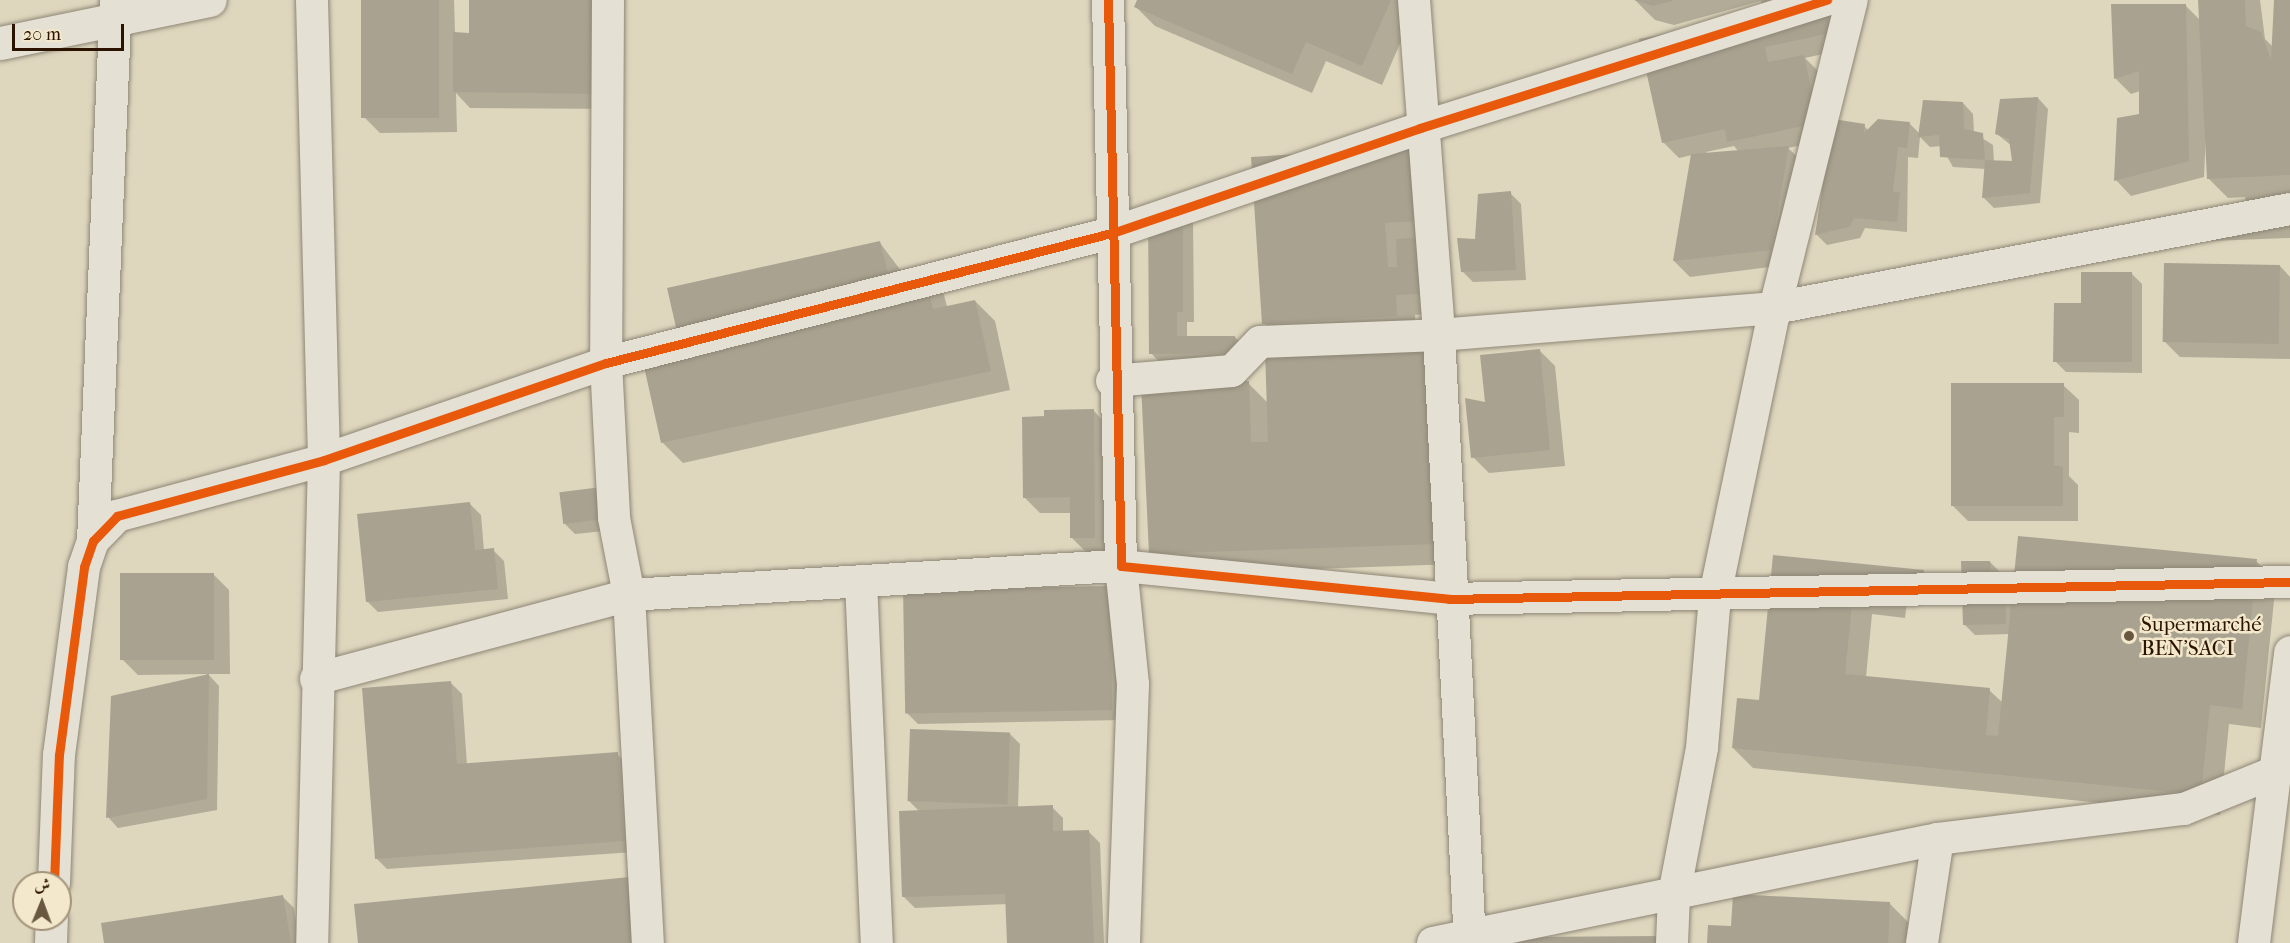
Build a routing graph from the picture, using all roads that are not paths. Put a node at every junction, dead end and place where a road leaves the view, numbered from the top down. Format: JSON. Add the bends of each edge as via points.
{"nodes":[{"id":1,"x":210,"y":0,"type":"edge"},
{"id":2,"x":312,"y":0,"type":"edge"},
{"id":3,"x":608,"y":0,"type":"edge"},
{"id":4,"x":1108,"y":0,"type":"edge"},
{"id":5,"x":1414,"y":0,"type":"edge"},
{"id":6,"x":1827,"y":0,"type":"edge"},
{"id":7,"x":1852,"y":0,"type":"edge"},
{"id":8,"x":116,"y":10,"type":"edge"},
{"id":9,"x":0,"y":43,"type":"edge"},
{"id":10,"x":1420,"y":128,"type":"junction"},
{"id":11,"x":2290,"y":209,"type":"edge"},
{"id":12,"x":1115,"y":232,"type":"junction"},
{"id":13,"x":1775,"y":308,"type":"junction"},
{"id":14,"x":1439,"y":335,"type":"junction"},
{"id":15,"x":606,"y":363,"type":"junction"},
{"id":16,"x":1113,"y":381,"type":"junction"},
{"id":17,"x":324,"y":460,"type":"junction"},
{"id":18,"x":93,"y":541,"type":"junction"},
{"id":19,"x":1121,"y":566,"type":"junction"},
{"id":20,"x":861,"y":581,"type":"junction"},
{"id":21,"x":2290,"y":582,"type":"edge"},
{"id":22,"x":629,"y":595,"type":"junction"},
{"id":23,"x":1715,"y":595,"type":"junction"},
{"id":24,"x":1449,"y":599,"type":"junction"},
{"id":25,"x":2290,"y":652,"type":"edge"},
{"id":26,"x":316,"y":679,"type":"junction"},
{"id":27,"x":2283,"y":767,"type":"edge"},
{"id":28,"x":1938,"y":839,"type":"junction"},
{"id":29,"x":54,"y":871,"type":"edge"},
{"id":30,"x":1674,"y":895,"type":"junction"},
{"id":31,"x":1470,"y":939,"type":"edge"},
{"id":32,"x":312,"y":943,"type":"edge"},
{"id":33,"x":648,"y":943,"type":"edge"},
{"id":34,"x":877,"y":943,"type":"edge"},
{"id":35,"x":1124,"y":943,"type":"edge"},
{"id":36,"x":1433,"y":943,"type":"edge"},
{"id":37,"x":1672,"y":943,"type":"edge"},
{"id":38,"x":1922,"y":943,"type":"edge"},
{"id":39,"x":2253,"y":943,"type":"edge"}],
"edges":[{"from":1,"to":8,"type":"street"},
{"from":2,"to":17,"type":"street"},
{"from":3,"to":15,"type":"street"},
{"from":4,"to":12,"type":"street"},
{"from":5,"to":10,"type":"street"},
{"from":6,"to":10,"type":"street"},
{"from":7,"to":13,"type":"street"},
{"from":8,"to":9,"type":"street"},
{"from":8,"to":18,"type":"street"},
{"from":10,"to":12,"type":"street"},
{"from":10,"to":14,"type":"street"},
{"from":11,"to":13,"type":"street"},
{"from":12,"to":15,"type":"street"},
{"from":12,"to":16,"type":"street"},
{"from":13,"to":14,"type":"street"},
{"from":13,"to":23,"type":"street"},
{"from":14,"to":16,"type":"street","via":[[1260,342],[1232,371]]},
{"from":14,"to":24,"type":"street"},
{"from":15,"to":17,"type":"street"},
{"from":15,"to":22,"type":"street","via":[[614,518]]},
{"from":16,"to":19,"type":"street"},
{"from":17,"to":18,"type":"street","via":[[153,503],[117,516]]},
{"from":17,"to":26,"type":"street"},
{"from":18,"to":29,"type":"street","via":[[84,567],[59,755]]},
{"from":19,"to":20,"type":"street"},
{"from":19,"to":24,"type":"street"},
{"from":19,"to":35,"type":"street","via":[[1133,684]]},
{"from":20,"to":22,"type":"street"},
{"from":20,"to":34,"type":"street"},
{"from":21,"to":23,"type":"street"},
{"from":22,"to":26,"type":"street"},
{"from":22,"to":33,"type":"street"},
{"from":23,"to":24,"type":"street"},
{"from":23,"to":30,"type":"street","via":[[1702,748]]},
{"from":24,"to":31,"type":"street"},
{"from":25,"to":27,"type":"street"},
{"from":26,"to":32,"type":"street"},
{"from":27,"to":28,"type":"street","via":[[2184,809]]},
{"from":27,"to":39,"type":"street"},
{"from":28,"to":30,"type":"street"},
{"from":28,"to":38,"type":"street"},
{"from":30,"to":31,"type":"street"},
{"from":30,"to":37,"type":"street"},
{"from":31,"to":36,"type":"street"}]}
